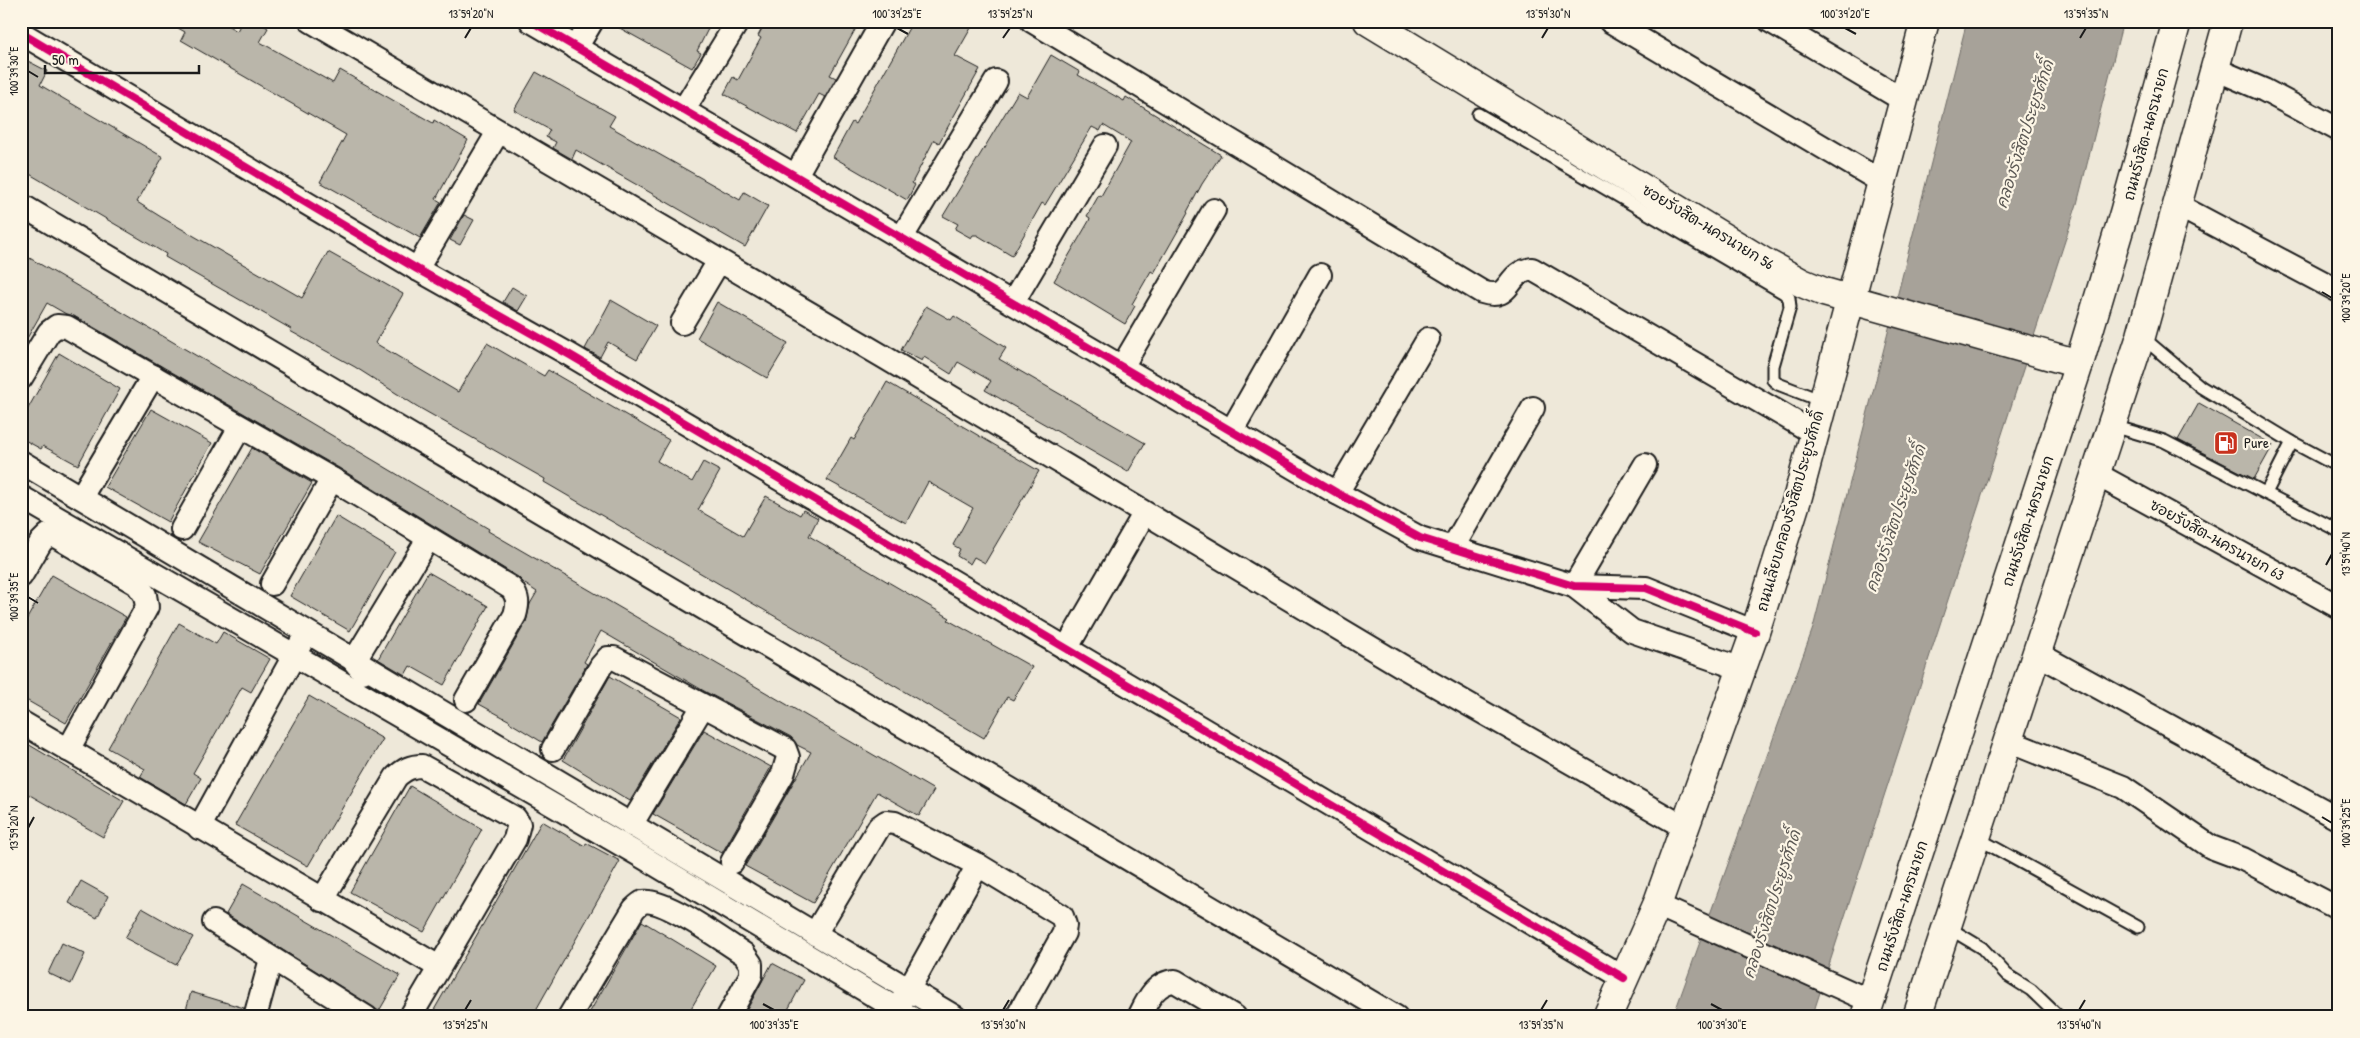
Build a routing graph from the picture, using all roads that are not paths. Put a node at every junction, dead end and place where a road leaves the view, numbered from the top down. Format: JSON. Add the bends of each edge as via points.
{"nodes":[{"id":1,"x":311,"y":21,"type":"edge"},
{"id":2,"x":531,"y":21,"type":"edge"},
{"id":3,"x":592,"y":21,"type":"edge"},
{"id":4,"x":738,"y":21,"type":"edge"},
{"id":5,"x":883,"y":21,"type":"edge"},
{"id":6,"x":1032,"y":21,"type":"edge"},
{"id":7,"x":1368,"y":21,"type":"edge"},
{"id":8,"x":1610,"y":21,"type":"edge"},
{"id":9,"x":1770,"y":21,"type":"edge"},
{"id":10,"x":1925,"y":21,"type":"edge"},
{"id":11,"x":2177,"y":21,"type":"edge"},
{"id":12,"x":2228,"y":21,"type":"edge"},
{"id":13,"x":21,"y":33,"type":"edge"},
{"id":14,"x":576,"y":48,"type":"junction"},
{"id":15,"x":2215,"y":70,"type":"junction"},
{"id":16,"x":996,"y":81,"type":"dead end"},
{"id":17,"x":1904,"y":101,"type":"junction"},
{"id":18,"x":684,"y":109,"type":"junction"},
{"id":19,"x":1478,"y":114,"type":"dead end"},
{"id":20,"x":2339,"y":130,"type":"edge"},
{"id":21,"x":498,"y":132,"type":"junction"},
{"id":22,"x":1105,"y":146,"type":"dead end"},
{"id":23,"x":796,"y":175,"type":"junction"},
{"id":24,"x":1882,"y":182,"type":"junction"},
{"id":25,"x":2177,"y":204,"type":"junction"},
{"id":26,"x":21,"y":205,"type":"edge"},
{"id":27,"x":1214,"y":210,"type":"dead end"},
{"id":28,"x":902,"y":237,"type":"junction"},
{"id":29,"x":719,"y":261,"type":"junction"},
{"id":30,"x":417,"y":269,"type":"junction"},
{"id":31,"x":1320,"y":275,"type":"dead end"},
{"id":32,"x":2339,"y":291,"type":"edge"},
{"id":33,"x":1855,"y":300,"type":"junction"},
{"id":34,"x":1013,"y":302,"type":"junction"},
{"id":35,"x":682,"y":324,"type":"dead end"},
{"id":36,"x":2141,"y":336,"type":"junction"},
{"id":37,"x":1428,"y":339,"type":"dead end"},
{"id":38,"x":2078,"y":364,"type":"junction"},
{"id":39,"x":1122,"y":367,"type":"junction"},
{"id":40,"x":153,"y":376,"type":"junction"},
{"id":41,"x":21,"y":378,"type":"edge"},
{"id":42,"x":1822,"y":401,"type":"junction"},
{"id":43,"x":1533,"y":408,"type":"dead end"},
{"id":44,"x":2113,"y":426,"type":"junction"},
{"id":45,"x":240,"y":427,"type":"junction"},
{"id":46,"x":1232,"y":430,"type":"junction"},
{"id":47,"x":1814,"y":433,"type":"junction"},
{"id":48,"x":2292,"y":442,"type":"junction"},
{"id":49,"x":21,"y":462,"type":"edge"},
{"id":50,"x":1645,"y":464,"type":"dead end"},
{"id":51,"x":2339,"y":467,"type":"edge"},
{"id":52,"x":2096,"y":474,"type":"junction"},
{"id":53,"x":332,"y":479,"type":"junction"},
{"id":54,"x":1337,"y":493,"type":"junction"},
{"id":55,"x":2266,"y":493,"type":"junction"},
{"id":56,"x":21,"y":496,"type":"edge"},
{"id":57,"x":81,"y":497,"type":"junction"},
{"id":58,"x":1144,"y":514,"type":"junction"},
{"id":59,"x":182,"y":529,"type":"dead end"},
{"id":60,"x":2339,"y":531,"type":"edge"},
{"id":61,"x":428,"y":538,"type":"junction"},
{"id":62,"x":1452,"y":549,"type":"junction"},
{"id":63,"x":21,"y":576,"type":"edge"},
{"id":64,"x":272,"y":584,"type":"dead end"},
{"id":65,"x":1574,"y":586,"type":"junction"},
{"id":66,"x":2339,"y":607,"type":"edge"},
{"id":67,"x":306,"y":632,"type":"junction"},
{"id":68,"x":1755,"y":632,"type":"junction"},
{"id":69,"x":1066,"y":650,"type":"junction"},
{"id":70,"x":2038,"y":654,"type":"junction"},
{"id":71,"x":294,"y":656,"type":"junction"},
{"id":72,"x":354,"y":661,"type":"junction"},
{"id":73,"x":1742,"y":669,"type":"junction"},
{"id":74,"x":466,"y":700,"type":"dead end"},
{"id":75,"x":704,"y":706,"type":"junction"},
{"id":76,"x":393,"y":712,"type":"junction"},
{"id":77,"x":21,"y":722,"type":"edge"},
{"id":78,"x":2008,"y":741,"type":"junction"},
{"id":79,"x":553,"y":749,"type":"dead end"},
{"id":80,"x":68,"y":750,"type":"junction"},
{"id":81,"x":2339,"y":819,"type":"edge"},
{"id":82,"x":631,"y":825,"type":"junction"},
{"id":83,"x":1684,"y":827,"type":"junction"},
{"id":84,"x":199,"y":828,"type":"junction"},
{"id":85,"x":1977,"y":838,"type":"junction"},
{"id":86,"x":732,"y":862,"type":"dead end"},
{"id":87,"x":978,"y":864,"type":"junction"},
{"id":88,"x":322,"y":900,"type":"junction"},
{"id":89,"x":2339,"y":909,"type":"edge"},
{"id":90,"x":1667,"y":910,"type":"junction"},
{"id":91,"x":214,"y":922,"type":"dead end"},
{"id":92,"x":1947,"y":927,"type":"junction"},
{"id":93,"x":2138,"y":927,"type":"dead end"},
{"id":94,"x":815,"y":934,"type":"junction"},
{"id":95,"x":272,"y":959,"type":"junction"},
{"id":96,"x":439,"y":967,"type":"junction"},
{"id":97,"x":1624,"y":978,"type":"junction"},
{"id":98,"x":909,"y":988,"type":"junction"},
{"id":99,"x":1867,"y":1009,"type":"edge"},
{"id":100,"x":412,"y":1014,"type":"dead end"},
{"id":101,"x":901,"y":1014,"type":"edge"},
{"id":102,"x":255,"y":1017,"type":"edge"},
{"id":103,"x":366,"y":1017,"type":"edge"},
{"id":104,"x":569,"y":1017,"type":"edge"},
{"id":105,"x":728,"y":1017,"type":"edge"},
{"id":106,"x":955,"y":1017,"type":"edge"},
{"id":107,"x":1017,"y":1017,"type":"edge"},
{"id":108,"x":1139,"y":1017,"type":"edge"},
{"id":109,"x":1235,"y":1017,"type":"edge"},
{"id":110,"x":1396,"y":1017,"type":"edge"},
{"id":111,"x":1607,"y":1017,"type":"edge"},
{"id":112,"x":1917,"y":1017,"type":"edge"},
{"id":113,"x":2059,"y":1017,"type":"edge"}],
"edges":[{"from":1,"to":21,"type":"street"},
{"from":2,"to":14,"type":"street"},
{"from":3,"to":14,"type":"street"},
{"from":4,"to":18,"type":"street"},
{"from":5,"to":23,"type":"street"},
{"from":6,"to":47,"type":"street","via":[[1482,292],[1499,295],[1514,276],[1532,269]]},
{"from":7,"to":33,"type":"main road","name":"ซอยรังสิต-นครนายก 56","via":[[1762,261],[1802,283]]},
{"from":8,"to":24,"type":"street"},
{"from":9,"to":17,"type":"street"},
{"from":10,"to":17,"type":"main road","name":"ถนนเลียบคลองรังสิตประยูรศักดิ์"},
{"from":11,"to":38,"type":"main road","name":"ถนนรังสิต-นครนายก"},
{"from":12,"to":15,"type":"main road"},
{"from":13,"to":30,"type":"street"},
{"from":14,"to":18,"type":"street"},
{"from":15,"to":20,"type":"street","via":[[2264,90]]},
{"from":15,"to":25,"type":"main road"},
{"from":16,"to":28,"type":"street"},
{"from":17,"to":24,"type":"main road","name":"ถนนเลียบคลองรังสิตประยูรศักดิ์"},
{"from":18,"to":23,"type":"street"},
{"from":19,"to":42,"type":"lane","via":[[1784,293],[1789,298],[1790,307],[1773,366],[1773,380]]},
{"from":21,"to":29,"type":"street"},
{"from":21,"to":30,"type":"street"},
{"from":22,"to":34,"type":"street"},
{"from":23,"to":28,"type":"street"},
{"from":24,"to":33,"type":"main road","name":"ถนนเลียบคลองรังสิตประยูรศักดิ์"},
{"from":25,"to":32,"type":"street"},
{"from":25,"to":36,"type":"main road"},
{"from":26,"to":110,"type":"street"},
{"from":27,"to":39,"type":"street"},
{"from":28,"to":34,"type":"street"},
{"from":29,"to":35,"type":"street"},
{"from":29,"to":58,"type":"street"},
{"from":30,"to":69,"type":"street","via":[[570,355]]},
{"from":31,"to":46,"type":"street"},
{"from":33,"to":38,"type":"main road","name":"ซอยรังสิต-นครนายก 56"},
{"from":33,"to":42,"type":"main road","name":"ถนนเลียบคลองรังสิตประยูรศักดิ์"},
{"from":34,"to":39,"type":"street"},
{"from":36,"to":44,"type":"main road"},
{"from":36,"to":48,"type":"lane","via":[[2201,387]]},
{"from":37,"to":54,"type":"street"},
{"from":38,"to":99,"type":"main road","name":"ถนนรังสิต-นครนายก"},
{"from":39,"to":46,"type":"street"},
{"from":40,"to":41,"type":"street","via":[[67,327],[57,326],[48,332]]},
{"from":40,"to":45,"type":"street"},
{"from":40,"to":57,"type":"street"},
{"from":42,"to":47,"type":"main road","name":"ถนนเลียบคลองรังสิตประยูรศักดิ์"},
{"from":43,"to":62,"type":"street"},
{"from":44,"to":52,"type":"main road"},
{"from":44,"to":55,"type":"lane","via":[[2164,442]]},
{"from":45,"to":53,"type":"street"},
{"from":45,"to":59,"type":"street"},
{"from":46,"to":54,"type":"street"},
{"from":47,"to":68,"type":"main road","name":"ถนนเลียบคลองรังสิตประยูรศักดิ์","via":[[1798,496]]},
{"from":48,"to":51,"type":"lane"},
{"from":48,"to":55,"type":"lane"},
{"from":49,"to":57,"type":"street"},
{"from":50,"to":65,"type":"street"},
{"from":52,"to":66,"type":"street","name":"ซอยรังสิต-นครนายก 63"},
{"from":52,"to":70,"type":"main road"},
{"from":53,"to":61,"type":"street"},
{"from":53,"to":64,"type":"street"},
{"from":54,"to":62,"type":"street","via":[[1420,538]]},
{"from":55,"to":60,"type":"lane"},
{"from":56,"to":71,"type":"street"},
{"from":57,"to":67,"type":"street"},
{"from":58,"to":69,"type":"street"},
{"from":58,"to":83,"type":"street","via":[[1396,663]]},
{"from":61,"to":72,"type":"street"},
{"from":61,"to":74,"type":"street","via":[[511,588],[517,595],[515,616]]},
{"from":62,"to":65,"type":"street"},
{"from":63,"to":80,"type":"street","via":[[48,535],[57,537],[136,584],[145,594],[147,607]]},
{"from":65,"to":68,"type":"street","via":[[1646,588]]},
{"from":65,"to":73,"type":"street","via":[[1632,631]]},
{"from":67,"to":71,"type":"street"},
{"from":67,"to":72,"type":"street"},
{"from":68,"to":73,"type":"main road","name":"ถนนเลียบคลองรังสิตประยูรศักดิ์"},
{"from":69,"to":97,"type":"street"},
{"from":70,"to":78,"type":"main road"},
{"from":70,"to":81,"type":"street"},
{"from":71,"to":76,"type":"street"},
{"from":71,"to":84,"type":"street"},
{"from":72,"to":76,"type":"street"},
{"from":72,"to":82,"type":"street"},
{"from":73,"to":83,"type":"main road","name":"ถนนเลียบคลองรังสิตประยูรศักดิ์"},
{"from":75,"to":79,"type":"street","via":[[614,658],[608,658]]},
{"from":75,"to":82,"type":"street"},
{"from":75,"to":86,"type":"street","via":[[785,750],[788,757],[783,774]]},
{"from":76,"to":101,"type":"street","via":[[641,856]]},
{"from":77,"to":80,"type":"street"},
{"from":78,"to":85,"type":"main road"},
{"from":78,"to":89,"type":"street","via":[[2124,787],[2211,847],[2243,859]]},
{"from":80,"to":84,"type":"street"},
{"from":82,"to":94,"type":"street"},
{"from":83,"to":90,"type":"main road","name":"ถนนเลียบคลองรังสิตประยูรศักดิ์"},
{"from":84,"to":88,"type":"street"},
{"from":85,"to":92,"type":"main road"},
{"from":85,"to":93,"type":"lane"},
{"from":87,"to":94,"type":"street","via":[[895,823],[886,822],[873,835]]},
{"from":87,"to":98,"type":"street"},
{"from":87,"to":107,"type":"street","via":[[1062,916],[1065,925],[1059,943]]},
{"from":88,"to":96,"type":"street"},
{"from":88,"to":96,"type":"street","via":[[396,777],[412,766],[422,766],[516,818],[518,831]]},
{"from":90,"to":97,"type":"main road","name":"ถนนเลียบคลองรังสิตประยูรศักดิ์"},
{"from":90,"to":99,"type":"street","via":[[1838,987]]},
{"from":91,"to":95,"type":"street"},
{"from":92,"to":112,"type":"main road"},
{"from":92,"to":113,"type":"lane","via":[[1982,948],[2007,975],[2031,990]]},
{"from":94,"to":98,"type":"street"},
{"from":95,"to":102,"type":"street"},
{"from":95,"to":103,"type":"street"},
{"from":96,"to":100,"type":"street"},
{"from":97,"to":111,"type":"main road","name":"ถนนเลียบคลองรังสิตประยูรศักดิ์"},
{"from":98,"to":101,"type":"street"},
{"from":98,"to":106,"type":"street"},
{"from":104,"to":105,"type":"street","via":[[634,909],[643,902],[671,909],[744,954],[751,964],[751,975]]},
{"from":108,"to":109,"type":"street","via":[[1152,994],[1167,982],[1175,981]]}]}
